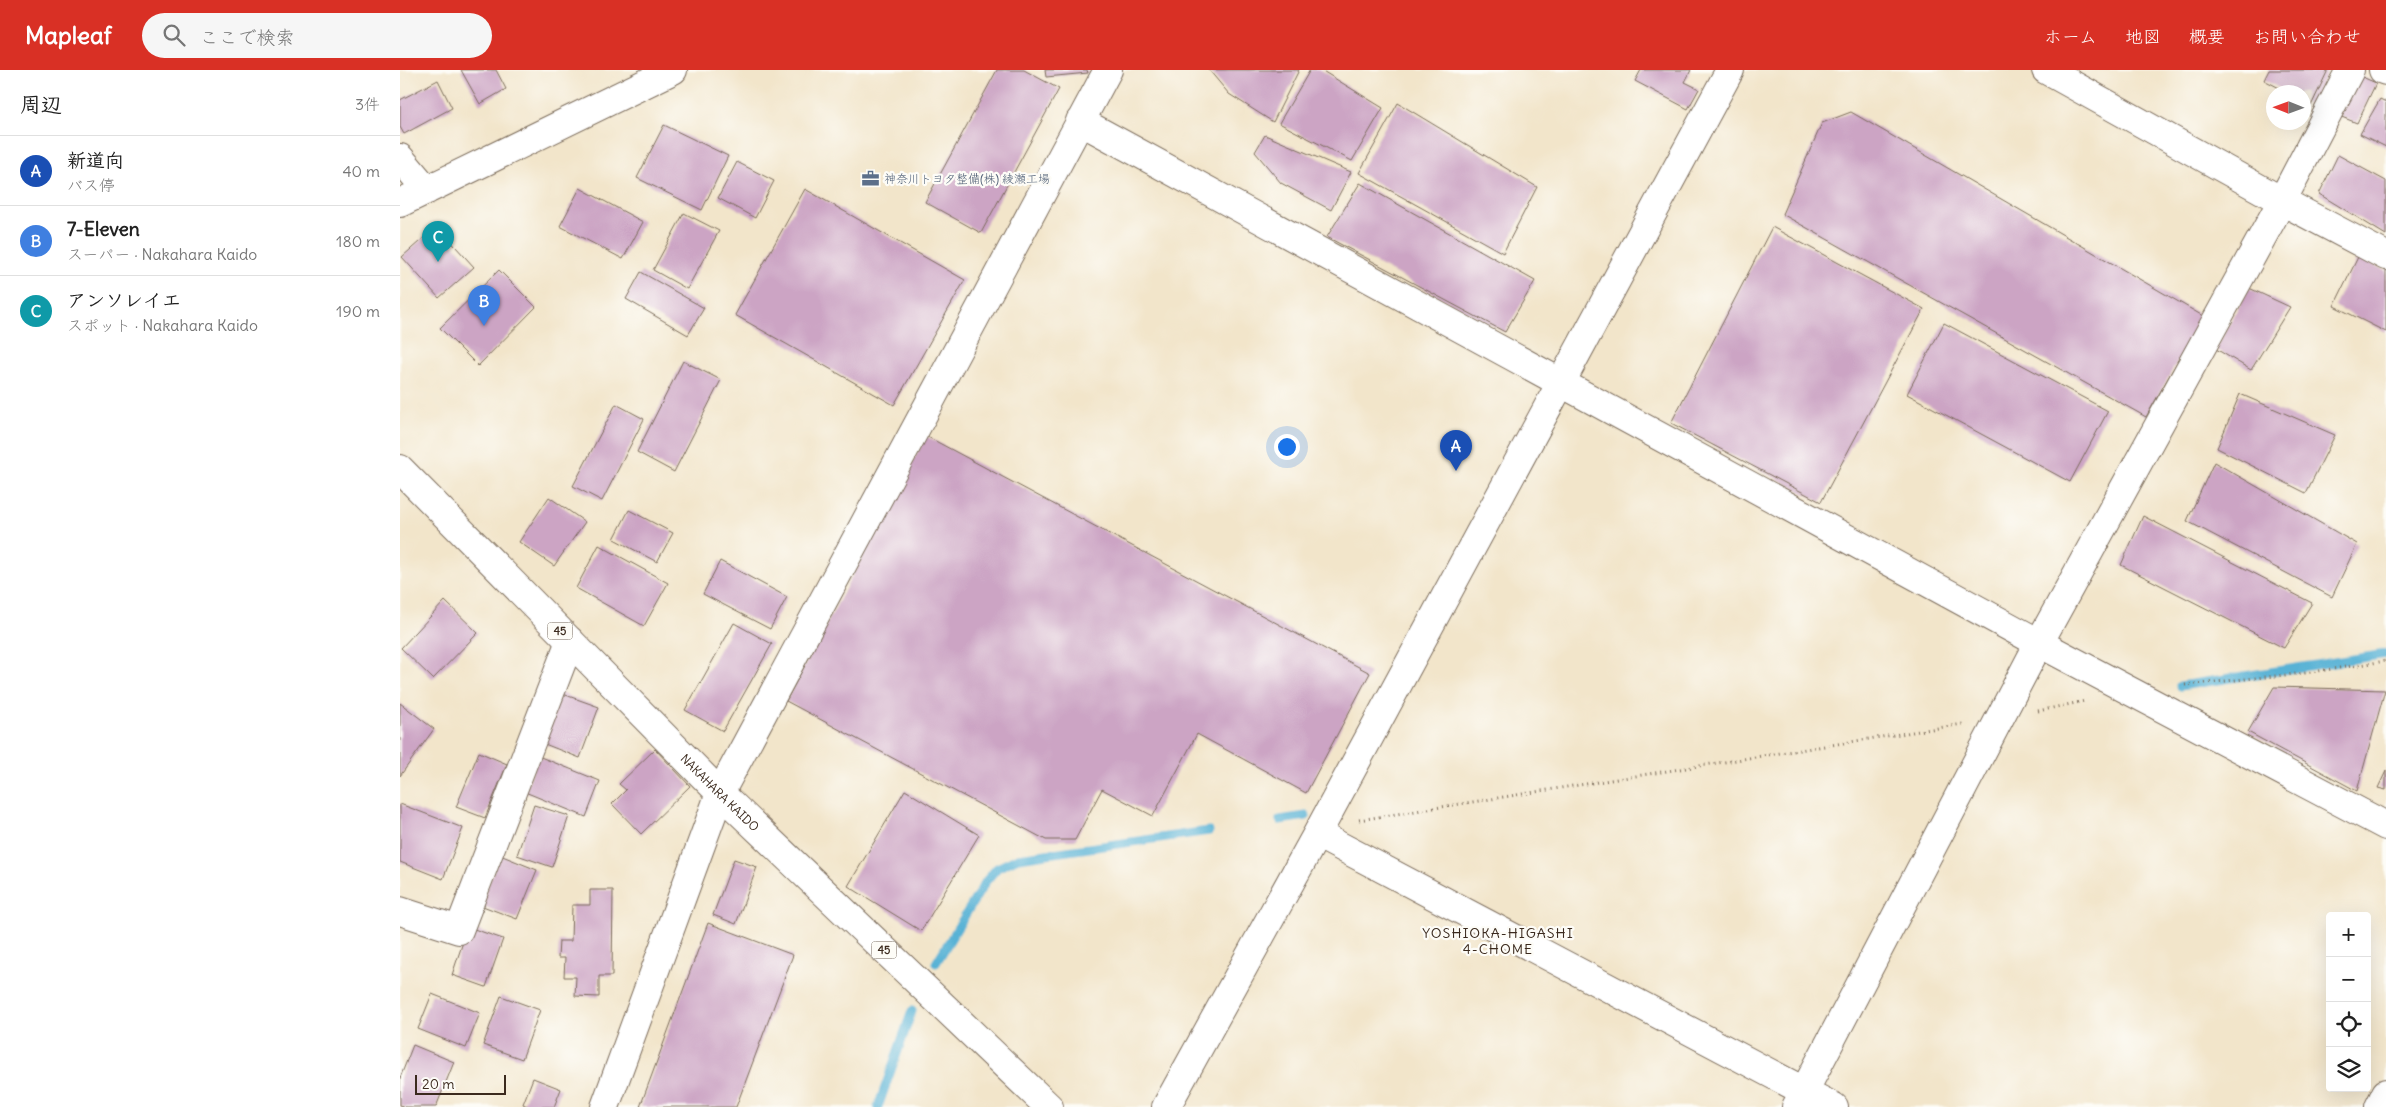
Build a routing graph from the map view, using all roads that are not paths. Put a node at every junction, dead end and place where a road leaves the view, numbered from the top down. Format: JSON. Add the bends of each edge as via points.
{"nodes":[{"id":1,"x":673,"y":70,"type":"edge"},
{"id":2,"x":1108,"y":70,"type":"edge"},
{"id":3,"x":1730,"y":70,"type":"edge"},
{"id":4,"x":2046,"y":70,"type":"edge"},
{"id":5,"x":2350,"y":70,"type":"edge"},
{"id":6,"x":1080,"y":121,"type":"junction"},
{"id":7,"x":400,"y":158,"type":"edge"},
{"id":8,"x":426,"y":190,"type":"junction"},
{"id":9,"x":2282,"y":201,"type":"junction"},
{"id":10,"x":400,"y":203,"type":"edge"},
{"id":11,"x":2386,"y":256,"type":"edge"},
{"id":12,"x":1561,"y":384,"type":"junction"},
{"id":13,"x":400,"y":468,"type":"edge"},
{"id":14,"x":570,"y":641,"type":"junction"},
{"id":15,"x":2039,"y":643,"type":"junction"},
{"id":16,"x":720,"y":792,"type":"junction"},
{"id":17,"x":2386,"y":826,"type":"edge"},
{"id":18,"x":1319,"y":830,"type":"junction"},
{"id":19,"x":400,"y":911,"type":"edge"},
{"id":20,"x":2386,"y":1093,"type":"edge"},
{"id":21,"x":1801,"y":1099,"type":"edge"},
{"id":22,"x":606,"y":1107,"type":"edge"},
{"id":23,"x":1049,"y":1107,"type":"edge"},
{"id":24,"x":1166,"y":1107,"type":"edge"},
{"id":25,"x":1834,"y":1107,"type":"edge"},
{"id":26,"x":2379,"y":1107,"type":"edge"}],
"edges":[{"from":1,"to":8,"type":"street"},
{"from":2,"to":6,"type":"street"},
{"from":3,"to":12,"type":"street"},
{"from":4,"to":9,"type":"street"},
{"from":5,"to":9,"type":"street"},
{"from":6,"to":12,"type":"street"},
{"from":6,"to":16,"type":"street"},
{"from":7,"to":8,"type":"street"},
{"from":8,"to":10,"type":"street"},
{"from":9,"to":11,"type":"street"},
{"from":9,"to":15,"type":"street"},
{"from":12,"to":15,"type":"street"},
{"from":12,"to":18,"type":"street"},
{"from":13,"to":14,"type":"street","name":"NAKAHARA KAIDO","number":"45"},
{"from":14,"to":16,"type":"street","name":"NAKAHARA KAIDO","number":"45"},
{"from":14,"to":19,"type":"street","via":[[459,930]]},
{"from":15,"to":17,"type":"street"},
{"from":15,"to":21,"type":"street"},
{"from":16,"to":22,"type":"street"},
{"from":16,"to":23,"type":"street","name":"NAKAHARA KAIDO","number":"45"},
{"from":18,"to":21,"type":"street"},
{"from":18,"to":24,"type":"street"},
{"from":20,"to":26,"type":"street"},
{"from":21,"to":25,"type":"street"}]}
